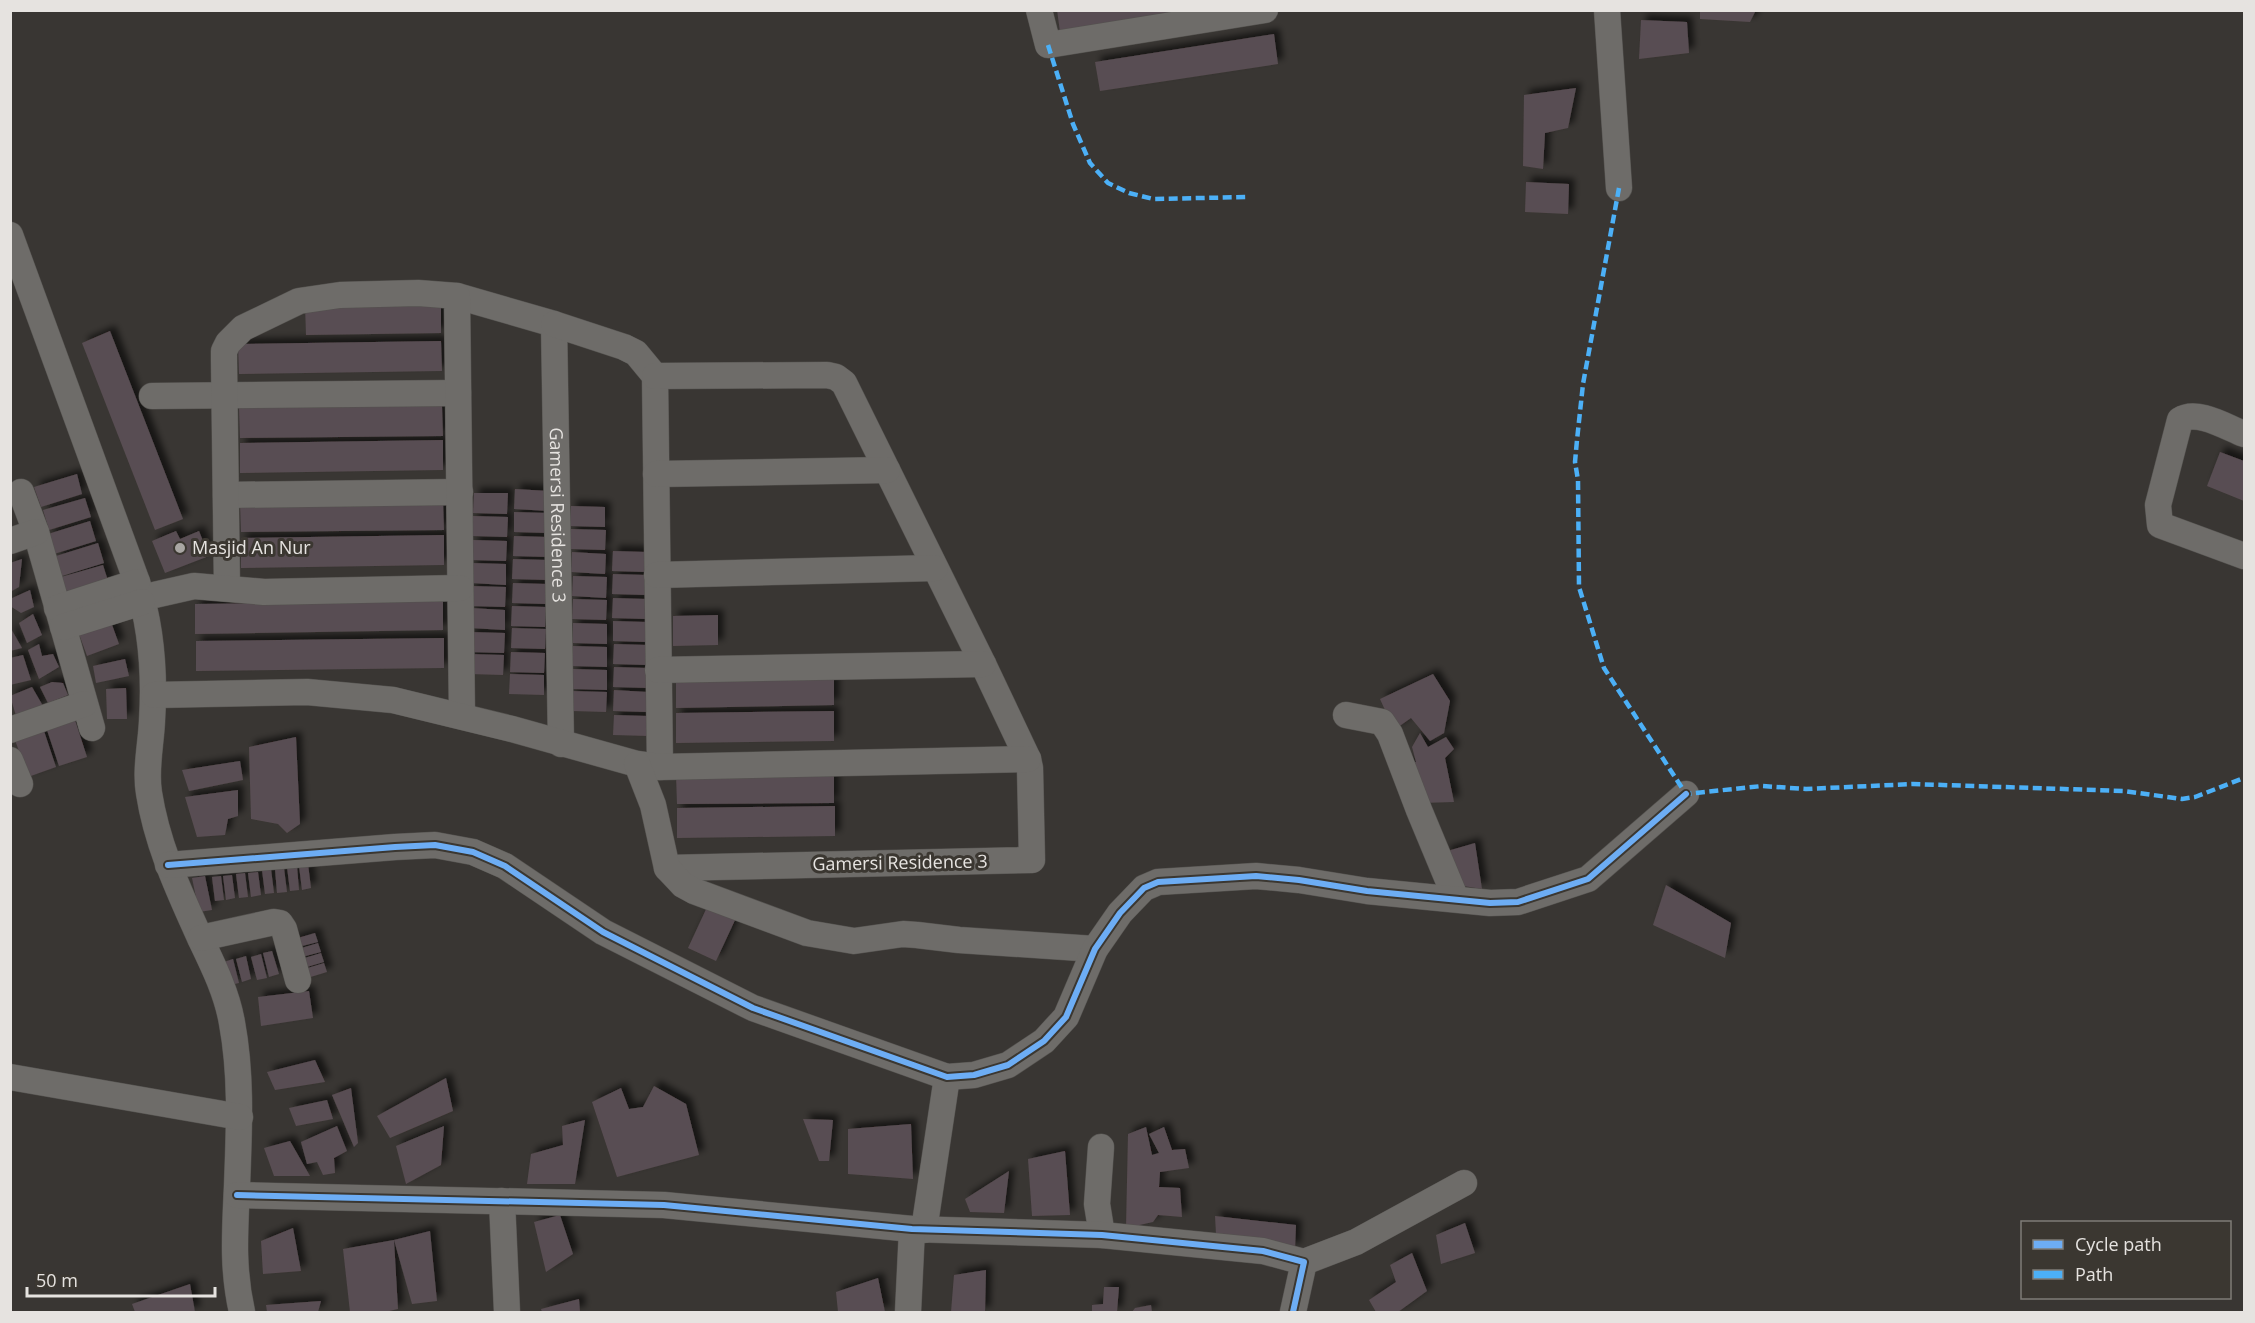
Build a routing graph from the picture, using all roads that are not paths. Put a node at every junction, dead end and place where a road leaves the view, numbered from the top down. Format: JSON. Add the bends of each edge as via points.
{"nodes":[{"id":1,"x":1039,"y":10,"type":"edge"},
{"id":2,"x":1265,"y":10,"type":"edge"},
{"id":3,"x":1607,"y":10,"type":"edge"},
{"id":4,"x":1619,"y":188,"type":"dead end"},
{"id":5,"x":10,"y":236,"type":"edge"},
{"id":6,"x":457,"y":296,"type":"junction"},
{"id":7,"x":554,"y":324,"type":"junction"},
{"id":8,"x":655,"y":376,"type":"junction"},
{"id":9,"x":458,"y":393,"type":"junction"},
{"id":10,"x":224,"y":395,"type":"junction"},
{"id":11,"x":152,"y":396,"type":"dead end"},
{"id":12,"x":2244,"y":434,"type":"edge"},
{"id":13,"x":887,"y":470,"type":"junction"},
{"id":14,"x":656,"y":474,"type":"junction"},
{"id":15,"x":21,"y":492,"type":"dead end"},
{"id":16,"x":459,"y":492,"type":"junction"},
{"id":17,"x":226,"y":495,"type":"junction"},
{"id":18,"x":36,"y":531,"type":"junction"},
{"id":19,"x":10,"y":541,"type":"edge"},
{"id":20,"x":2244,"y":556,"type":"edge"},
{"id":21,"x":935,"y":568,"type":"junction"},
{"id":22,"x":657,"y":575,"type":"junction"},
{"id":23,"x":227,"y":588,"type":"junction"},
{"id":24,"x":460,"y":588,"type":"junction"},
{"id":25,"x":140,"y":594,"type":"junction"},
{"id":26,"x":60,"y":618,"type":"junction"},
{"id":27,"x":983,"y":664,"type":"junction"},
{"id":28,"x":658,"y":670,"type":"junction"},
{"id":29,"x":154,"y":695,"type":"junction"},
{"id":30,"x":1346,"y":715,"type":"dead end"},
{"id":31,"x":462,"y":716,"type":"junction"},
{"id":32,"x":10,"y":730,"type":"edge"},
{"id":33,"x":561,"y":744,"type":"junction"},
{"id":34,"x":1028,"y":759,"type":"junction"},
{"id":35,"x":10,"y":760,"type":"edge"},
{"id":36,"x":648,"y":766,"type":"junction"},
{"id":37,"x":20,"y":784,"type":"dead end"},
{"id":38,"x":1686,"y":794,"type":"dead end"},
{"id":39,"x":168,"y":865,"type":"junction"},
{"id":40,"x":667,"y":868,"type":"junction"},
{"id":41,"x":1456,"y":898,"type":"junction"},
{"id":42,"x":201,"y":938,"type":"junction"},
{"id":43,"x":1095,"y":949,"type":"junction"},
{"id":44,"x":298,"y":980,"type":"dead end"},
{"id":45,"x":10,"y":1077,"type":"edge"},
{"id":46,"x":947,"y":1077,"type":"junction"},
{"id":47,"x":240,"y":1117,"type":"junction"},
{"id":48,"x":1101,"y":1147,"type":"dead end"},
{"id":49,"x":1464,"y":1183,"type":"dead end"},
{"id":50,"x":237,"y":1195,"type":"junction"},
{"id":51,"x":502,"y":1201,"type":"junction"},
{"id":52,"x":918,"y":1230,"type":"junction"},
{"id":53,"x":1102,"y":1235,"type":"junction"},
{"id":54,"x":1304,"y":1262,"type":"junction"},
{"id":55,"x":242,"y":1312,"type":"edge"},
{"id":56,"x":507,"y":1312,"type":"edge"},
{"id":57,"x":908,"y":1312,"type":"edge"},
{"id":58,"x":1293,"y":1312,"type":"edge"}],
"edges":[{"from":1,"to":2,"type":"street","via":[[1048,45]]},
{"from":3,"to":4,"type":"street"},
{"from":5,"to":25,"type":"street"},
{"from":6,"to":7,"type":"street"},
{"from":6,"to":9,"type":"street"},
{"from":6,"to":10,"type":"street","via":[[340,295],[299,301],[234,335],[224,351]]},
{"from":7,"to":8,"type":"street","via":[[636,353]]},
{"from":7,"to":33,"type":"street","name":"Gamersi Residence 3"},
{"from":8,"to":13,"type":"street","name":"Gamersi Residence 3","via":[[836,377],[844,383]]},
{"from":8,"to":14,"type":"street"},
{"from":9,"to":10,"type":"street"},
{"from":9,"to":16,"type":"street"},
{"from":10,"to":11,"type":"street"},
{"from":10,"to":17,"type":"street"},
{"from":12,"to":20,"type":"street","via":[[2198,415],[2180,420],[2158,505],[2160,525]]},
{"from":13,"to":14,"type":"street"},
{"from":13,"to":21,"type":"street","name":"Gamersi Residence 3"},
{"from":14,"to":22,"type":"street"},
{"from":15,"to":18,"type":"street"},
{"from":16,"to":17,"type":"street"},
{"from":16,"to":24,"type":"street"},
{"from":17,"to":23,"type":"street"},
{"from":18,"to":19,"type":"street"},
{"from":18,"to":26,"type":"street"},
{"from":21,"to":22,"type":"street"},
{"from":21,"to":27,"type":"street","name":"Gamersi Residence 3"},
{"from":22,"to":28,"type":"street"},
{"from":23,"to":24,"type":"street","via":[[264,592]]},
{"from":23,"to":25,"type":"street","via":[[194,586]]},
{"from":24,"to":31,"type":"street"},
{"from":25,"to":26,"type":"street"},
{"from":25,"to":29,"type":"street","via":[[151,645]]},
{"from":26,"to":32,"type":"street","via":[[88,716]]},
{"from":27,"to":28,"type":"street"},
{"from":27,"to":34,"type":"street","name":"Gamersi Residence 3"},
{"from":28,"to":36,"type":"street"},
{"from":29,"to":31,"type":"street","via":[[325,693],[393,700]]},
{"from":29,"to":39,"type":"street","via":[[148,790]]},
{"from":30,"to":41,"type":"street","via":[[1382,722],[1390,734]]},
{"from":31,"to":33,"type":"street"},
{"from":33,"to":36,"type":"street"},
{"from":34,"to":36,"type":"street"},
{"from":34,"to":40,"type":"street","name":"Gamersi Residence 3","via":[[1032,860]]},
{"from":35,"to":37,"type":"street"},
{"from":36,"to":40,"type":"street"},
{"from":38,"to":41,"type":"street","via":[[1588,879],[1518,902]]},
{"from":39,"to":42,"type":"street"},
{"from":39,"to":46,"type":"street","via":[[435,845],[472,852],[506,866],[603,932],[753,1008]]},
{"from":40,"to":43,"type":"street","via":[[694,891],[807,933],[854,941],[903,934]]},
{"from":41,"to":43,"type":"street","via":[[1256,876],[1158,882],[1134,896]]},
{"from":42,"to":44,"type":"street","via":[[280,923]]},
{"from":42,"to":47,"type":"street","via":[[232,1020]]},
{"from":43,"to":46,"type":"street","via":[[1066,1017],[1044,1041],[1008,1065],[974,1075]]},
{"from":45,"to":47,"type":"street"},
{"from":46,"to":52,"type":"street"},
{"from":47,"to":50,"type":"street"},
{"from":48,"to":53,"type":"street","via":[[1097,1204]]},
{"from":49,"to":54,"type":"street","via":[[1356,1242]]},
{"from":50,"to":51,"type":"street"},
{"from":50,"to":55,"type":"street","via":[[233,1249]]},
{"from":51,"to":52,"type":"street","via":[[664,1205]]},
{"from":51,"to":56,"type":"street"},
{"from":52,"to":53,"type":"street"},
{"from":52,"to":57,"type":"street"},
{"from":53,"to":54,"type":"street","via":[[1263,1251]]},
{"from":54,"to":58,"type":"street"}]}
